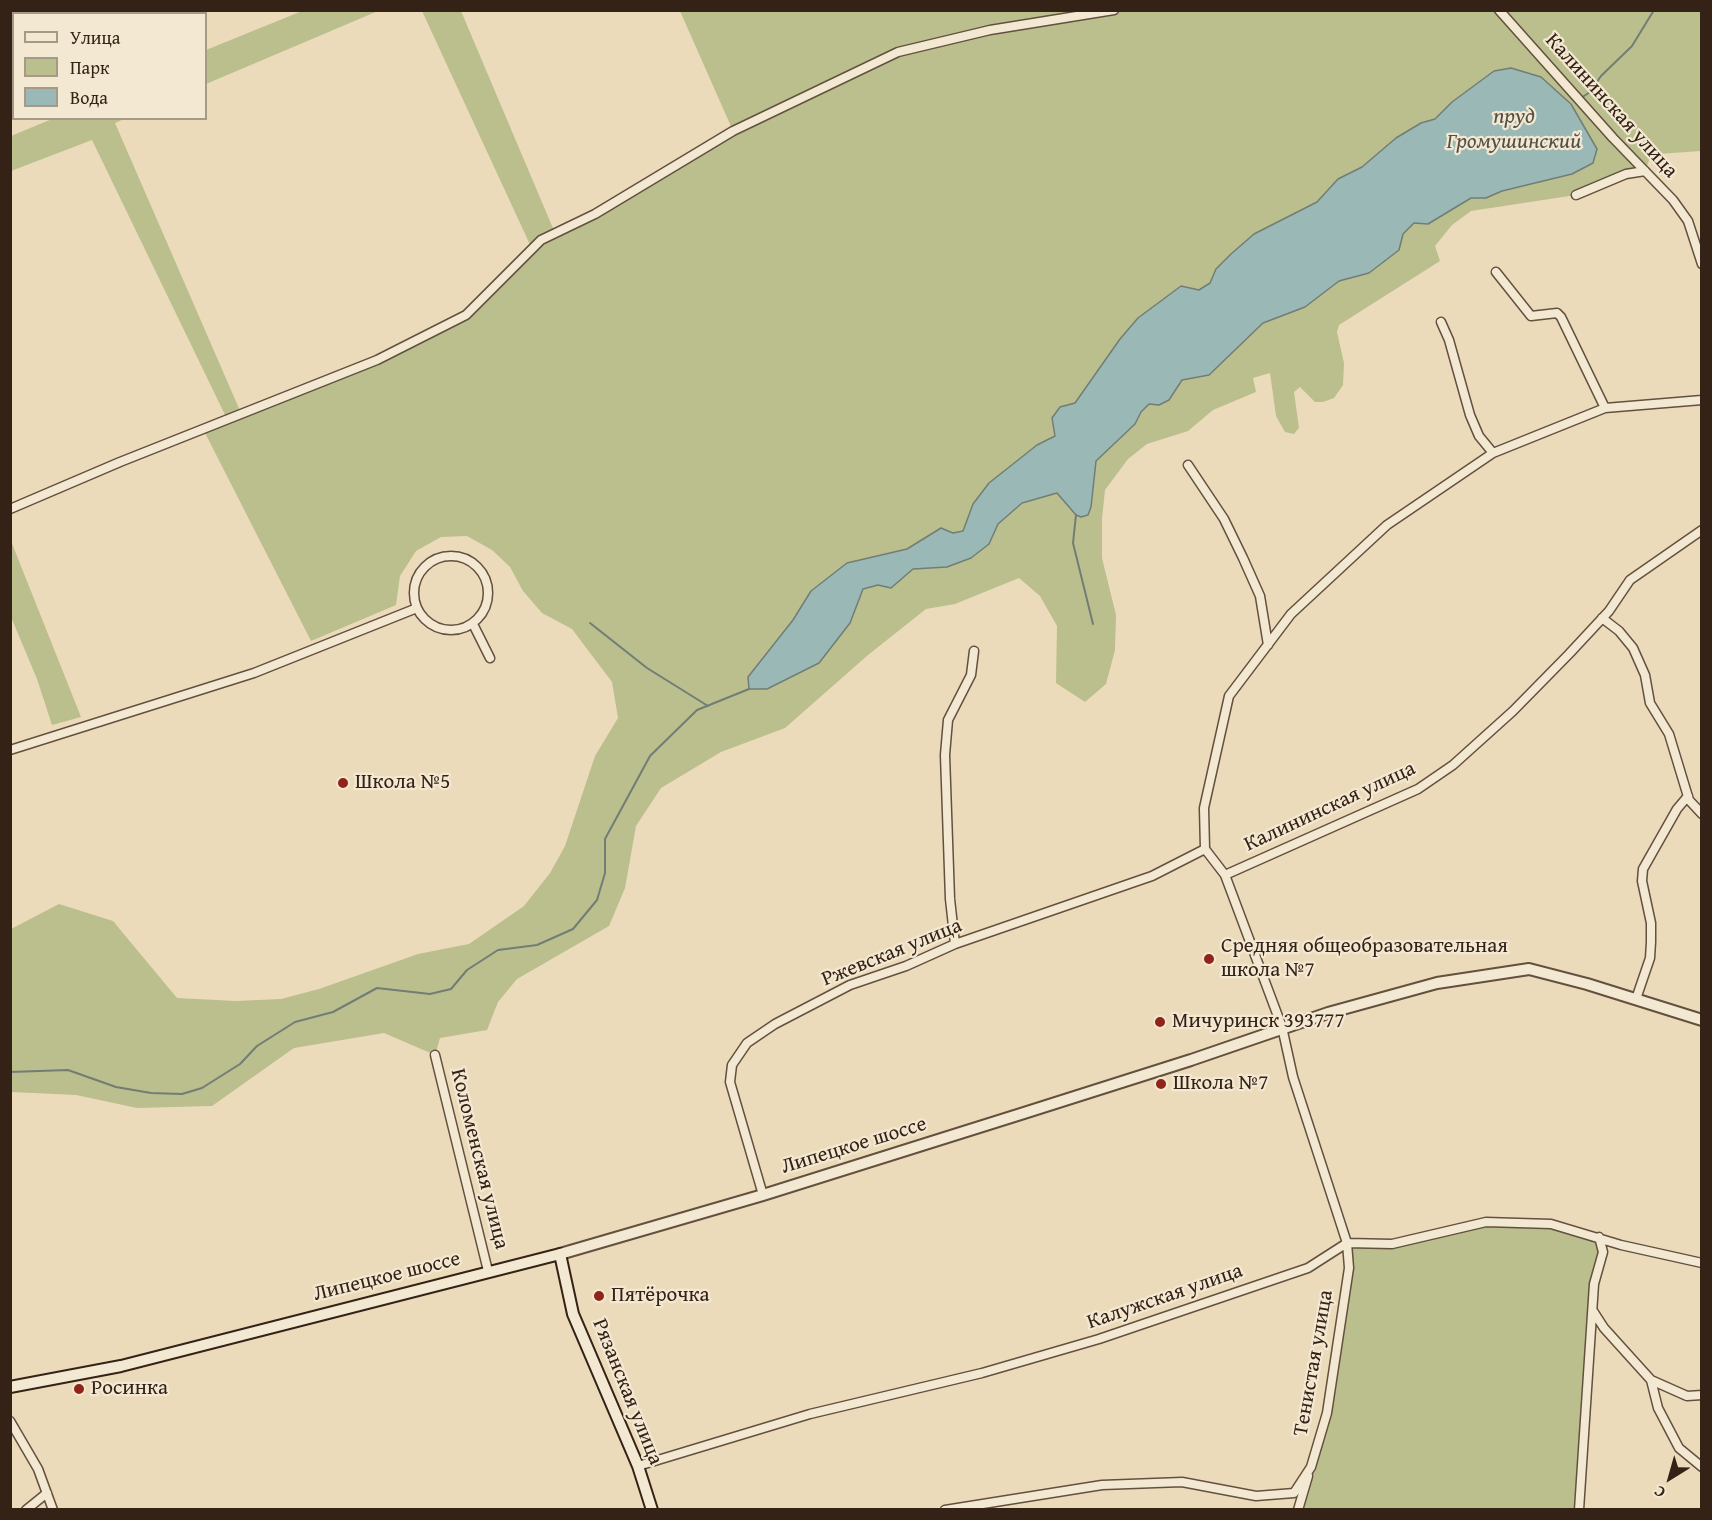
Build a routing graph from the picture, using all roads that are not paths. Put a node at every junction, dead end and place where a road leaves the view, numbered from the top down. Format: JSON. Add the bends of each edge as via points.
{"nodes":[{"id":1,"x":1114,"y":10,"type":"edge"},
{"id":2,"x":1499,"y":10,"type":"edge"},
{"id":3,"x":1645,"y":171,"type":"junction"},
{"id":4,"x":1576,"y":195,"type":"dead end"},
{"id":5,"x":1701,"y":264,"type":"edge"},
{"id":6,"x":1496,"y":272,"type":"dead end"},
{"id":7,"x":1441,"y":322,"type":"dead end"},
{"id":8,"x":1701,"y":400,"type":"edge"},
{"id":9,"x":1605,"y":408,"type":"junction"},
{"id":10,"x":1493,"y":453,"type":"junction"},
{"id":11,"x":1188,"y":465,"type":"dead end"},
{"id":12,"x":10,"y":509,"type":"edge"},
{"id":13,"x":1701,"y":530,"type":"edge"},
{"id":14,"x":417,"y":608,"type":"junction"},
{"id":15,"x":1602,"y":618,"type":"junction"},
{"id":16,"x":473,"y":624,"type":"junction"},
{"id":17,"x":1268,"y":645,"type":"junction"},
{"id":18,"x":974,"y":651,"type":"dead end"},
{"id":19,"x":490,"y":658,"type":"dead end"},
{"id":20,"x":10,"y":750,"type":"edge"},
{"id":21,"x":1688,"y":796,"type":"junction"},
{"id":22,"x":1701,"y":814,"type":"edge"},
{"id":23,"x":1205,"y":849,"type":"junction"},
{"id":24,"x":1225,"y":875,"type":"junction"},
{"id":25,"x":956,"y":944,"type":"junction"},
{"id":26,"x":1636,"y":999,"type":"junction"},
{"id":27,"x":1701,"y":1020,"type":"edge"},
{"id":28,"x":1282,"y":1027,"type":"junction"},
{"id":29,"x":435,"y":1055,"type":"dead end"},
{"id":30,"x":763,"y":1195,"type":"junction"},
{"id":31,"x":1599,"y":1237,"type":"junction"},
{"id":32,"x":1347,"y":1243,"type":"junction"},
{"id":33,"x":560,"y":1254,"type":"junction"},
{"id":34,"x":1701,"y":1263,"type":"edge"},
{"id":35,"x":488,"y":1272,"type":"junction"},
{"id":36,"x":1593,"y":1311,"type":"junction"},
{"id":37,"x":1651,"y":1380,"type":"junction"},
{"id":38,"x":10,"y":1387,"type":"edge"},
{"id":39,"x":1701,"y":1395,"type":"edge"},
{"id":40,"x":10,"y":1421,"type":"edge"},
{"id":41,"x":14,"y":1433,"type":"edge"},
{"id":42,"x":638,"y":1466,"type":"junction"},
{"id":43,"x":1311,"y":1467,"type":"junction"},
{"id":44,"x":1701,"y":1467,"type":"edge"},
{"id":45,"x":47,"y":1493,"type":"junction"},
{"id":46,"x":26,"y":1509,"type":"edge"},
{"id":47,"x":53,"y":1509,"type":"edge"},
{"id":48,"x":652,"y":1509,"type":"edge"},
{"id":49,"x":945,"y":1509,"type":"edge"},
{"id":50,"x":1298,"y":1509,"type":"edge"},
{"id":51,"x":1579,"y":1509,"type":"edge"}],
"edges":[{"from":1,"to":12,"type":"street","via":[[990,30],[898,52],[733,131],[595,214],[541,240],[466,315],[377,360]]},
{"from":2,"to":3,"type":"street","name":"Калининская улица"},
{"from":3,"to":4,"type":"street","via":[[1626,174]]},
{"from":3,"to":5,"type":"street","name":"Калининская улица","via":[[1688,221]]},
{"from":6,"to":9,"type":"street","via":[[1531,316],[1557,313],[1561,317]]},
{"from":7,"to":10,"type":"street","via":[[1470,414],[1479,436]]},
{"from":8,"to":9,"type":"street"},
{"from":9,"to":10,"type":"street"},
{"from":10,"to":17,"type":"street","via":[[1387,525],[1292,614]]},
{"from":11,"to":17,"type":"street","via":[[1224,519],[1260,596]]},
{"from":13,"to":15,"type":"street","name":"Калининская улица","via":[[1630,580]]},
{"from":14,"to":16,"type":"street","via":[[424,619],[441,629]]},
{"from":14,"to":16,"type":"street","via":[[414,588],[423,569],[440,558],[460,557],[478,567],[488,586],[486,607]]},
{"from":14,"to":20,"type":"street","via":[[254,673]]},
{"from":15,"to":21,"type":"street","via":[[1634,648],[1645,675],[1650,703],[1669,734]]},
{"from":15,"to":24,"type":"street","name":"Калининская улица","via":[[1514,711],[1436,777],[1418,789]]},
{"from":16,"to":19,"type":"street"},
{"from":17,"to":23,"type":"street","via":[[1229,696],[1204,808]]},
{"from":18,"to":25,"type":"street","via":[[971,675],[948,720],[945,755],[950,899]]},
{"from":21,"to":22,"type":"street"},
{"from":21,"to":26,"type":"street","via":[[1643,869],[1651,942],[1650,958]]},
{"from":23,"to":24,"type":"street","name":"Тенистая улица"},
{"from":23,"to":25,"type":"street","name":"Ржевская улица","via":[[1152,876]]},
{"from":24,"to":28,"type":"street","name":"Тенистая улица"},
{"from":25,"to":30,"type":"street","name":"Ржевская улица","via":[[850,986],[775,1024],[747,1043],[732,1065],[730,1082]]},
{"from":26,"to":27,"type":"street","name":"Липецкое шоссе"},
{"from":26,"to":28,"type":"street","name":"Липецкое шоссе","via":[[1529,969],[1437,983]]},
{"from":28,"to":30,"type":"street","name":"Липецкое шоссе","via":[[1191,1060]]},
{"from":28,"to":32,"type":"street","name":"Тенистая улица","via":[[1293,1077]]},
{"from":29,"to":35,"type":"street","name":"Коломенская улица"},
{"from":30,"to":33,"type":"street","name":"Липецкое шоссе"},
{"from":31,"to":32,"type":"street","via":[[1551,1224],[1486,1222],[1392,1244]]},
{"from":31,"to":34,"type":"street"},
{"from":31,"to":36,"type":"street","via":[[1603,1252],[1594,1284]]},
{"from":32,"to":42,"type":"street","name":"Калужская улица","via":[[1308,1268],[1099,1339],[982,1373],[810,1414]]},
{"from":32,"to":43,"type":"street","name":"Тенистая улица","via":[[1349,1269],[1327,1413]]},
{"from":33,"to":35,"type":"street","name":"Липецкое шоссе"},
{"from":33,"to":42,"type":"street","name":"Рязанская улица","via":[[573,1314]]},
{"from":35,"to":38,"type":"street","name":"Липецкое шоссе","via":[[121,1366]]},
{"from":36,"to":37,"type":"street"},
{"from":36,"to":51,"type":"street"},
{"from":37,"to":39,"type":"street","via":[[1687,1396]]},
{"from":37,"to":44,"type":"street","via":[[1658,1408],[1680,1448]]},
{"from":40,"to":41,"type":"street"},
{"from":41,"to":45,"type":"street"},
{"from":42,"to":48,"type":"street","name":"Рязанская улица"},
{"from":43,"to":49,"type":"street","name":"Тенистая улица","via":[[1294,1492],[1256,1496],[1182,1482],[1102,1485]]},
{"from":43,"to":50,"type":"street"},
{"from":45,"to":46,"type":"street"},
{"from":45,"to":47,"type":"street"}]}
